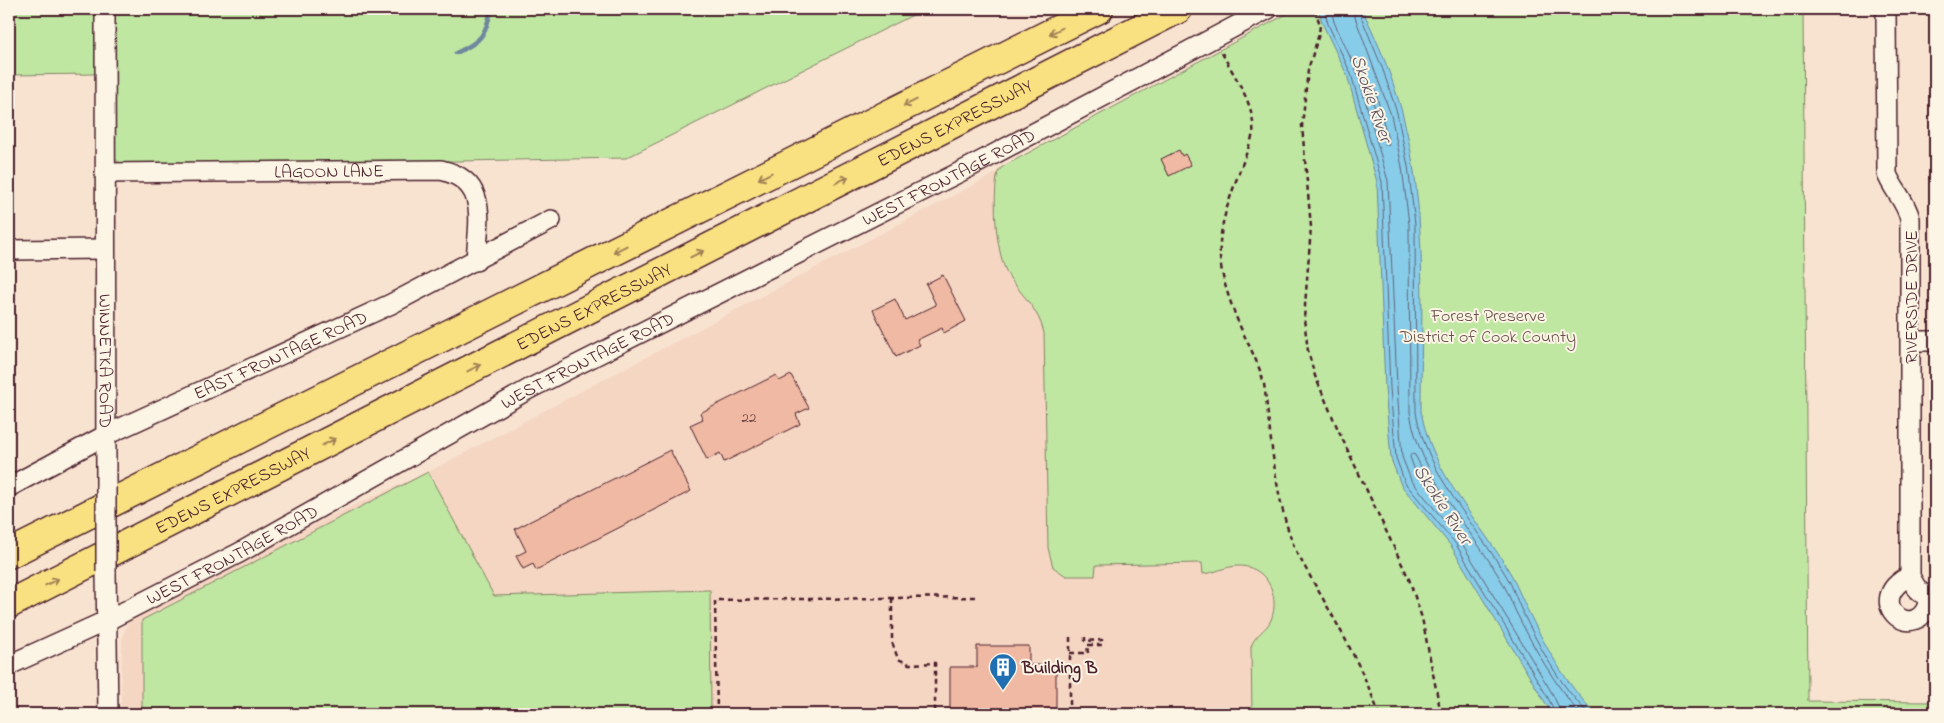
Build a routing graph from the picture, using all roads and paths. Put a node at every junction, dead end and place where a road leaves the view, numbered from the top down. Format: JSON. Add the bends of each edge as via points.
{"nodes":[{"id":1,"x":105,"y":9,"type":"edge"},
{"id":2,"x":1099,"y":9,"type":"edge"},
{"id":3,"x":1178,"y":9,"type":"edge"},
{"id":4,"x":1268,"y":9,"type":"edge"},
{"id":5,"x":1315,"y":9,"type":"edge"},
{"id":6,"x":1886,"y":9,"type":"edge"},
{"id":7,"x":1222,"y":53,"type":"dead end"},
{"id":8,"x":105,"y":172,"type":"junction"},
{"id":9,"x":551,"y":220,"type":"dead end"},
{"id":10,"x":9,"y":250,"type":"edge"},
{"id":11,"x":104,"y":250,"type":"junction"},
{"id":12,"x":476,"y":261,"type":"junction"},
{"id":13,"x":1935,"y":340,"type":"edge"},
{"id":14,"x":1911,"y":341,"type":"junction"},
{"id":15,"x":106,"y":435,"type":"junction"},
{"id":16,"x":9,"y":487,"type":"edge"},
{"id":17,"x":9,"y":554,"type":"edge"},
{"id":18,"x":1923,"y":590,"type":"edge"},
{"id":19,"x":978,"y":596,"type":"dead end"},
{"id":20,"x":892,"y":598,"type":"junction"},
{"id":21,"x":9,"y":604,"type":"edge"},
{"id":22,"x":108,"y":620,"type":"junction"},
{"id":23,"x":1084,"y":636,"type":"dead end"},
{"id":24,"x":1070,"y":637,"type":"dead end"},
{"id":25,"x":1070,"y":653,"type":"junction"},
{"id":26,"x":9,"y":665,"type":"edge"},
{"id":27,"x":108,"y":714,"type":"edge"},
{"id":28,"x":717,"y":714,"type":"edge"},
{"id":29,"x":935,"y":714,"type":"edge"},
{"id":30,"x":1070,"y":714,"type":"edge"},
{"id":31,"x":1380,"y":714,"type":"edge"},
{"id":32,"x":1441,"y":714,"type":"edge"}],
"edges":[{"from":1,"to":8,"type":"street","name":"WINNETKA ROAD"},
{"from":2,"to":17,"type":"highway","one_way":true},
{"from":21,"to":3,"type":"highway","name":"EDENS EXPRESSWAY","one_way":true},
{"from":4,"to":22,"type":"street","name":"WEST FRONTAGE ROAD","via":[[968,168],[538,384],[239,553]]},
{"from":5,"to":32,"type":"path","via":[[1319,34],[1308,70],[1302,126],[1311,227],[1304,319],[1308,351],[1340,434],[1409,579],[1422,618]]},
{"from":6,"to":14,"type":"street","name":"RIVERSIDE DRIVE","via":[[1887,174],[1905,203],[1910,219]]},
{"from":7,"to":31,"type":"path","via":[[1254,122],[1220,245],[1227,292],[1260,367],[1280,503],[1289,534],[1353,653]]},
{"from":8,"to":11,"type":"street","name":"WINNETKA ROAD"},
{"from":8,"to":12,"type":"street","name":"LAGOON LANE","via":[[452,172],[462,178],[476,196],[479,206]]},
{"from":9,"to":12,"type":"street","name":"EAST FRONTAGE ROAD"},
{"from":10,"to":11,"type":"street"},
{"from":11,"to":15,"type":"street","name":"WINNETKA ROAD"},
{"from":12,"to":15,"type":"street","name":"EAST FRONTAGE ROAD","via":[[321,338]]},
{"from":13,"to":14,"type":"street"},
{"from":14,"to":18,"type":"street","name":"RIVERSIDE DRIVE"},
{"from":15,"to":16,"type":"street","name":"EAST FRONTAGE ROAD"},
{"from":15,"to":22,"type":"street","name":"WINNETKA ROAD","bridge":true},
{"from":19,"to":20,"type":"path"},
{"from":20,"to":28,"type":"path","via":[[715,600]]},
{"from":20,"to":29,"type":"path","via":[[892,642],[898,659],[909,664],[934,664]]},
{"from":22,"to":26,"type":"street","name":"WEST FRONTAGE ROAD"},
{"from":22,"to":27,"type":"street","name":"WINNETKA ROAD"},
{"from":23,"to":25,"type":"path","via":[[1085,641],[1102,640],[1102,645],[1088,645],[1088,653]]},
{"from":24,"to":25,"type":"path"},
{"from":25,"to":30,"type":"path"}]}
